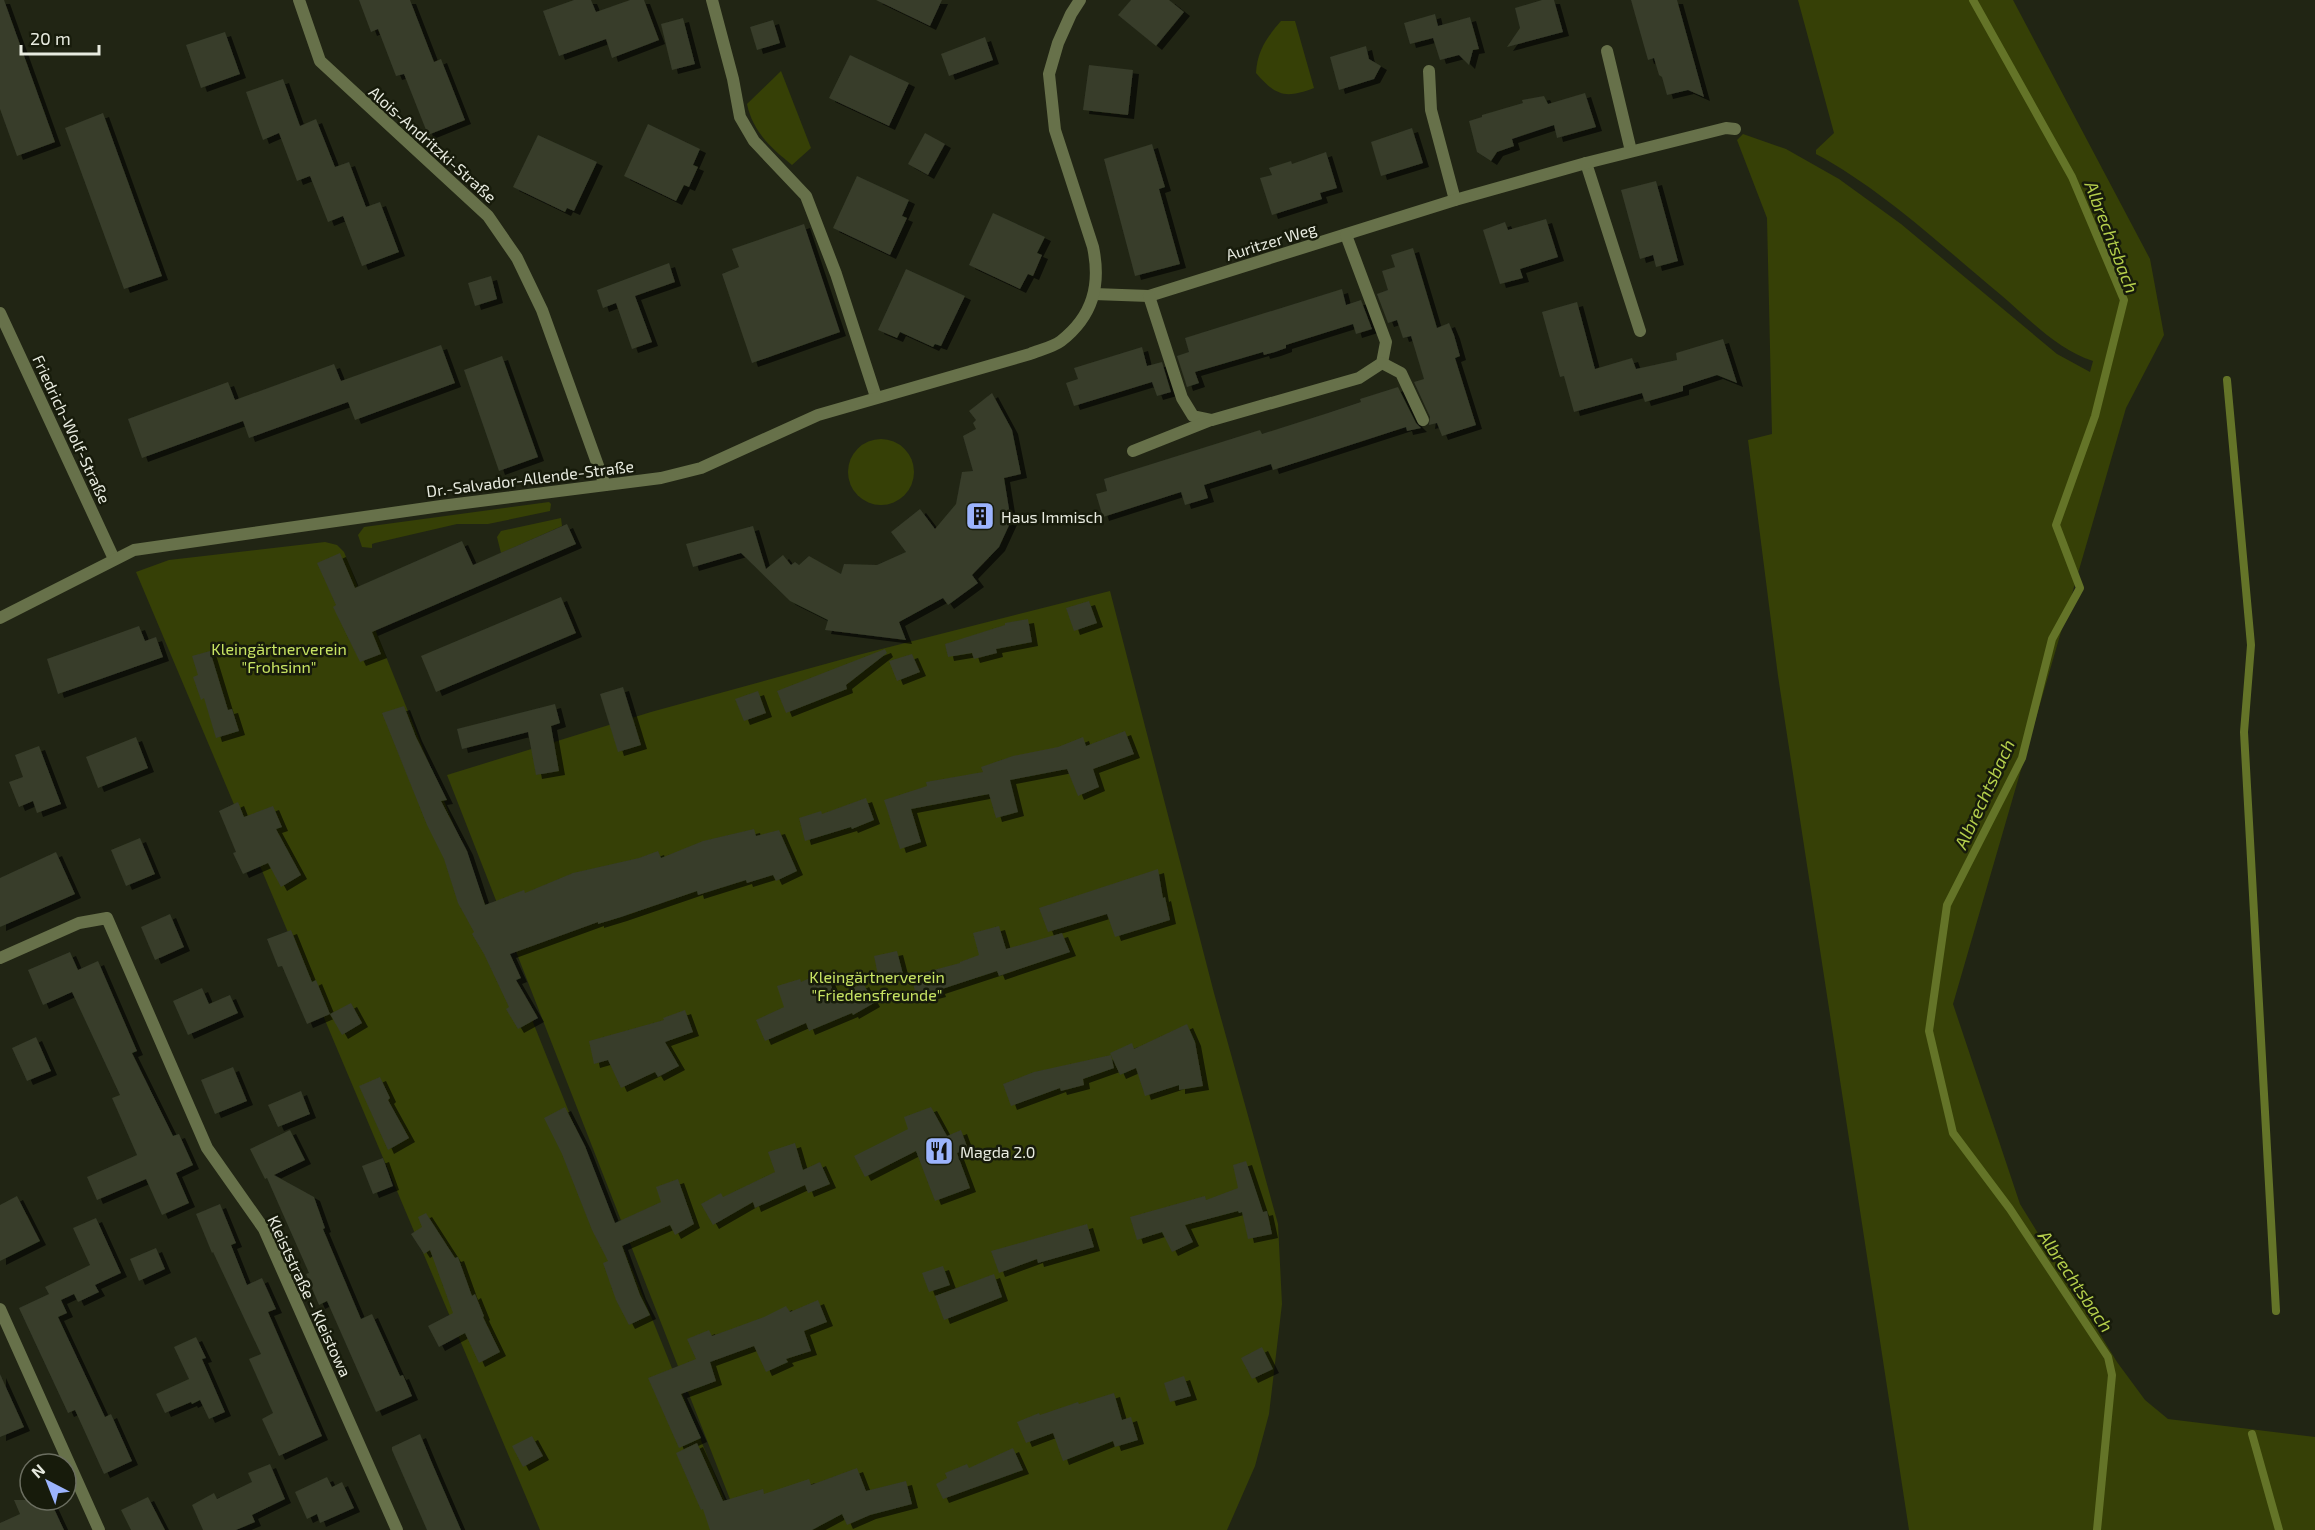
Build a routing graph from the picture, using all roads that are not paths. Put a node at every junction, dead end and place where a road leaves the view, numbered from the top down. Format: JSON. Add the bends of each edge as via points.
{"nodes":[{"id":1,"x":299,"y":0,"type":"edge"},
{"id":2,"x":712,"y":0,"type":"edge"},
{"id":3,"x":1080,"y":0,"type":"edge"},
{"id":4,"x":1607,"y":51,"type":"dead end"},
{"id":5,"x":1429,"y":71,"type":"dead end"},
{"id":6,"x":1735,"y":129,"type":"dead end"},
{"id":7,"x":1631,"y":151,"type":"junction"},
{"id":8,"x":1586,"y":163,"type":"junction"},
{"id":9,"x":1455,"y":200,"type":"junction"},
{"id":10,"x":1346,"y":235,"type":"junction"},
{"id":11,"x":1094,"y":294,"type":"junction"},
{"id":12,"x":1149,"y":296,"type":"junction"},
{"id":13,"x":0,"y":313,"type":"edge"},
{"id":14,"x":1640,"y":331,"type":"dead end"},
{"id":15,"x":1382,"y":363,"type":"junction"},
{"id":16,"x":876,"y":397,"type":"junction"},
{"id":17,"x":1212,"y":420,"type":"junction"},
{"id":18,"x":1423,"y":420,"type":"dead end"},
{"id":19,"x":1133,"y":451,"type":"dead end"},
{"id":20,"x":605,"y":486,"type":"junction"},
{"id":21,"x":114,"y":559,"type":"junction"},
{"id":22,"x":0,"y":618,"type":"edge"},
{"id":23,"x":0,"y":958,"type":"edge"},
{"id":24,"x":0,"y":1309,"type":"edge"},
{"id":25,"x":99,"y":1530,"type":"edge"},
{"id":26,"x":397,"y":1530,"type":"edge"}],
"edges":[{"from":1,"to":20,"type":"street","name":"Alois-Andritzki-Straße","via":[[320,61],[488,216],[517,258],[542,310]]},
{"from":2,"to":16,"type":"street","via":[[740,117],[754,141],[806,196]]},
{"from":3,"to":11,"type":"street","via":[[1058,43],[1049,74],[1055,130],[1093,247],[1097,267]]},
{"from":4,"to":7,"type":"street"},
{"from":5,"to":9,"type":"street","via":[[1431,110]]},
{"from":6,"to":7,"type":"street","name":"Auritzer Weg"},
{"from":7,"to":8,"type":"street","name":"Auritzer Weg"},
{"from":8,"to":9,"type":"street","name":"Auritzer Weg"},
{"from":8,"to":14,"type":"street"},
{"from":9,"to":10,"type":"street","name":"Auritzer Weg"},
{"from":10,"to":12,"type":"street","name":"Auritzer Weg"},
{"from":10,"to":15,"type":"street","via":[[1386,342]]},
{"from":11,"to":12,"type":"street","name":"Auritzer Weg"},
{"from":11,"to":16,"type":"street","name":"Dr.-Salvador-Allende-Straße","via":[[1082,319],[1060,342]]},
{"from":12,"to":17,"type":"street","via":[[1182,398],[1193,416]]},
{"from":13,"to":21,"type":"street","name":"Friedrich-Wolf-Straße"},
{"from":15,"to":17,"type":"street","via":[[1359,378]]},
{"from":15,"to":18,"type":"street","via":[[1401,372]]},
{"from":16,"to":20,"type":"street","name":"Dr.-Salvador-Allende-Straße","via":[[818,415],[701,468]]},
{"from":17,"to":19,"type":"street"},
{"from":20,"to":21,"type":"street","name":"Dr.-Salvador-Allende-Straße","via":[[134,550]]},
{"from":21,"to":22,"type":"street","name":"Dr.-Salvador-Allende-Straße"},
{"from":23,"to":26,"type":"street","name":"Kleiststraße - Kleistowa","via":[[79,922],[107,918],[207,1148],[264,1229]]},
{"from":24,"to":25,"type":"street"}]}
